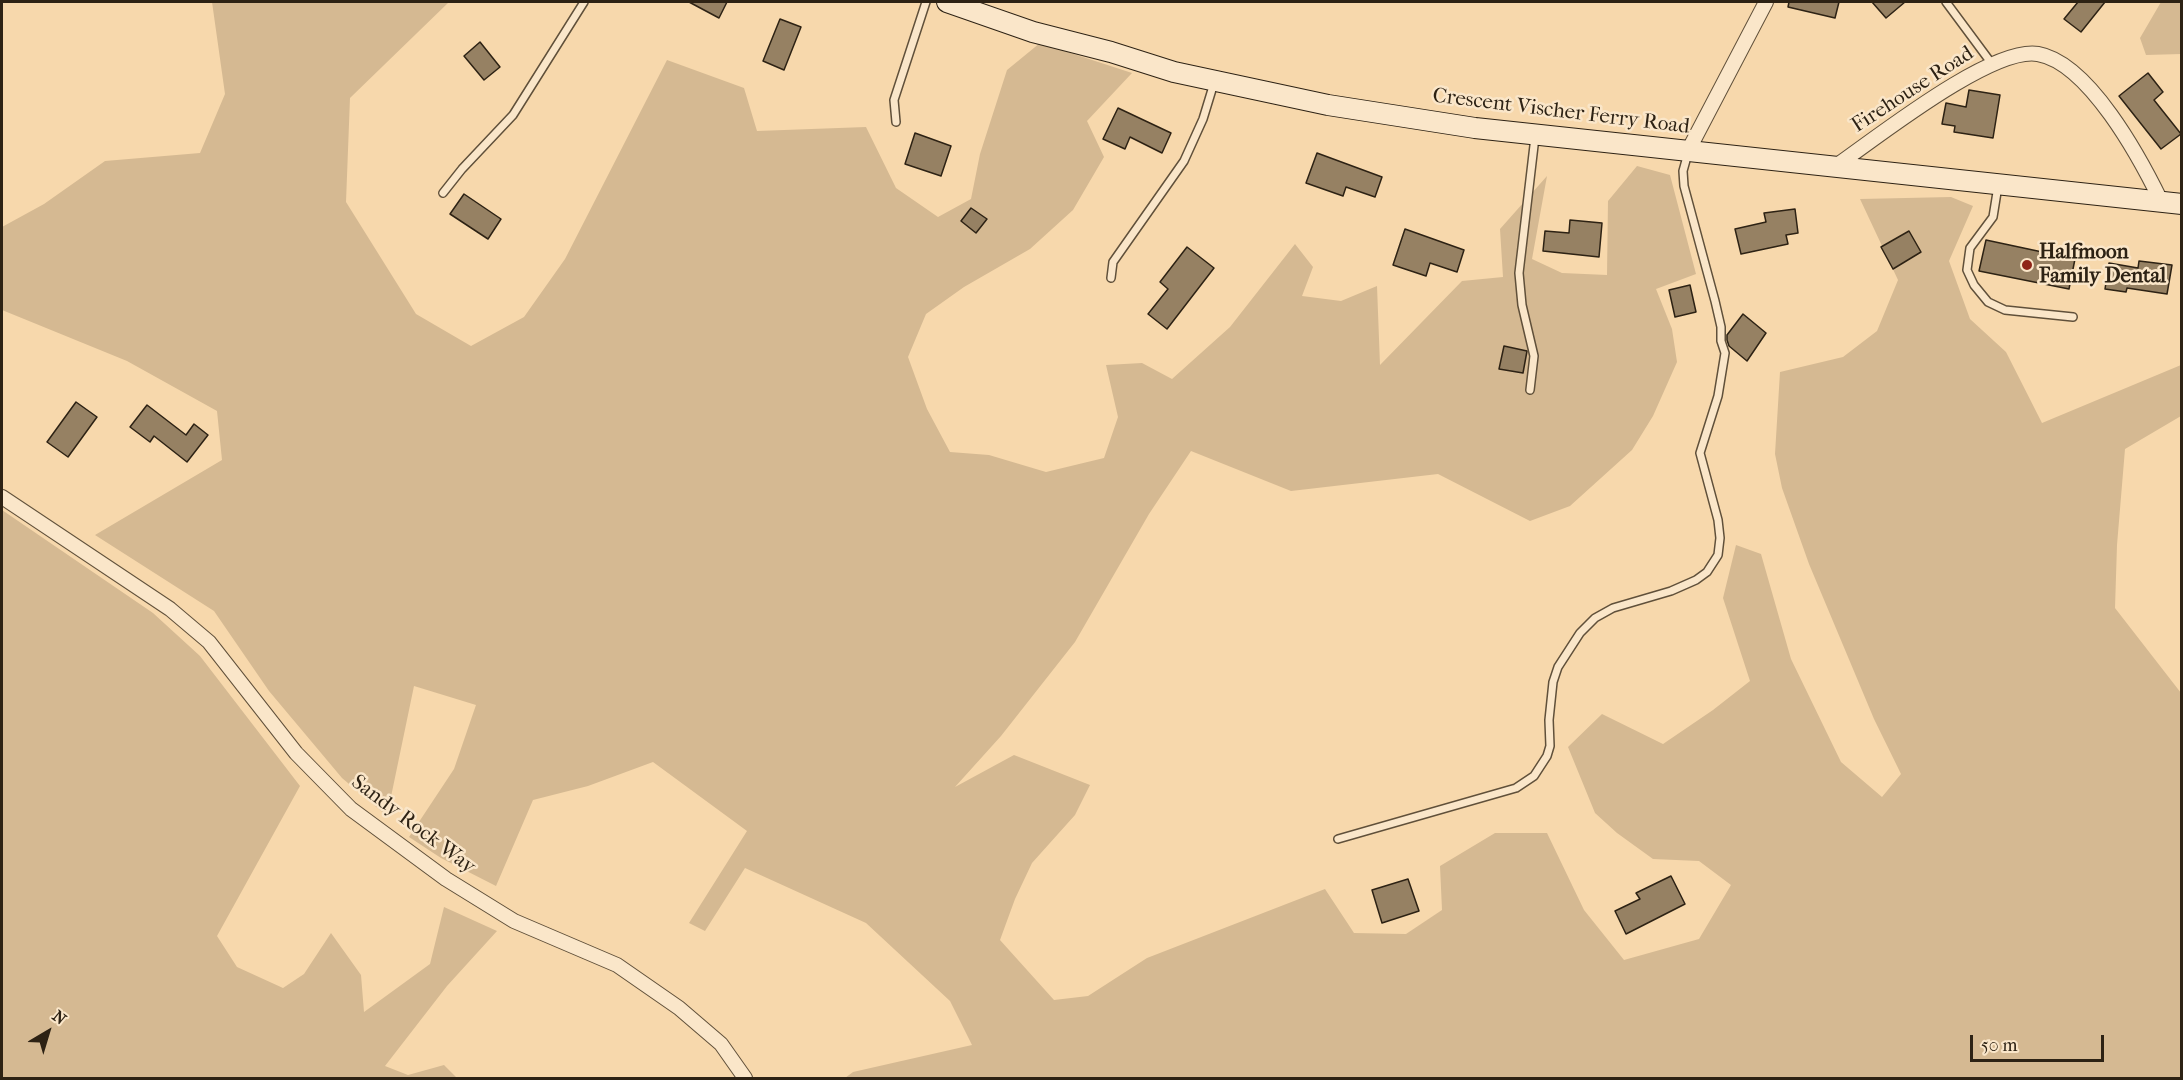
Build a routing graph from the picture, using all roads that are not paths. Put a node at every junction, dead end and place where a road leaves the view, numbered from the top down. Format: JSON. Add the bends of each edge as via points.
{"nodes":[{"id":1,"x":584,"y":2,"type":"edge"},
{"id":2,"x":926,"y":2,"type":"edge"},
{"id":3,"x":947,"y":2,"type":"edge"},
{"id":4,"x":1766,"y":2,"type":"edge"},
{"id":5,"x":1946,"y":2,"type":"edge"},
{"id":6,"x":1992,"y":64,"type":"junction"},
{"id":7,"x":1215,"y":81,"type":"junction"},
{"id":8,"x":896,"y":122,"type":"dead end"},
{"id":9,"x":1536,"y":135,"type":"junction"},
{"id":10,"x":1688,"y":151,"type":"junction"},
{"id":11,"x":1833,"y":168,"type":"junction"},
{"id":12,"x":1998,"y":186,"type":"junction"},
{"id":13,"x":443,"y":193,"type":"dead end"},
{"id":14,"x":2161,"y":201,"type":"junction"},
{"id":15,"x":2181,"y":204,"type":"edge"},
{"id":16,"x":1111,"y":278,"type":"dead end"},
{"id":17,"x":2073,"y":317,"type":"dead end"},
{"id":18,"x":1530,"y":390,"type":"dead end"},
{"id":19,"x":2,"y":497,"type":"edge"},
{"id":20,"x":1338,"y":839,"type":"dead end"},
{"id":21,"x":745,"y":1078,"type":"edge"}],
"edges":[{"from":1,"to":13,"type":"lane","via":[[513,115]]},
{"from":2,"to":8,"type":"lane","via":[[894,100]]},
{"from":3,"to":7,"type":"main road","name":"Crescent Vischer Ferry Road","via":[[1033,32]]},
{"from":4,"to":10,"type":"street"},
{"from":5,"to":6,"type":"lane"},
{"from":6,"to":11,"type":"street","name":"Firehouse Road","via":[[1960,81]]},
{"from":6,"to":14,"type":"street","name":"Firehouse Road","via":[[2018,55],[2038,54],[2084,80],[2122,132]]},
{"from":7,"to":9,"type":"main road","name":"Crescent Vischer Ferry Road","via":[[1328,105]]},
{"from":7,"to":16,"type":"lane","via":[[1184,161],[1113,262]]},
{"from":9,"to":10,"type":"main road","name":"Crescent Vischer Ferry Road"},
{"from":9,"to":18,"type":"lane","via":[[1519,273],[1534,356]]},
{"from":10,"to":11,"type":"main road","name":"Crescent Vischer Ferry Road"},
{"from":10,"to":20,"type":"lane","via":[[1684,186],[1716,300],[1725,353],[1718,396],[1701,453],[1718,520],[1718,555],[1707,572],[1696,579],[1671,591],[1613,608],[1580,633],[1562,658],[1553,682],[1550,746],[1534,776],[1516,788]]},
{"from":11,"to":12,"type":"main road","name":"Crescent Vischer Ferry Road"},
{"from":12,"to":14,"type":"main road","name":"Crescent Vischer Ferry Road"},
{"from":12,"to":17,"type":"lane","via":[[1993,217],[1970,248],[1967,270],[1974,285],[1988,302],[2005,310]]},
{"from":14,"to":15,"type":"main road","name":"Crescent Vischer Ferry Road"},
{"from":19,"to":21,"type":"street","name":"Sandy Rock Way","via":[[170,609],[208,642],[296,753],[351,809],[465,891],[514,921],[616,965],[680,1008],[721,1044]]}]}
